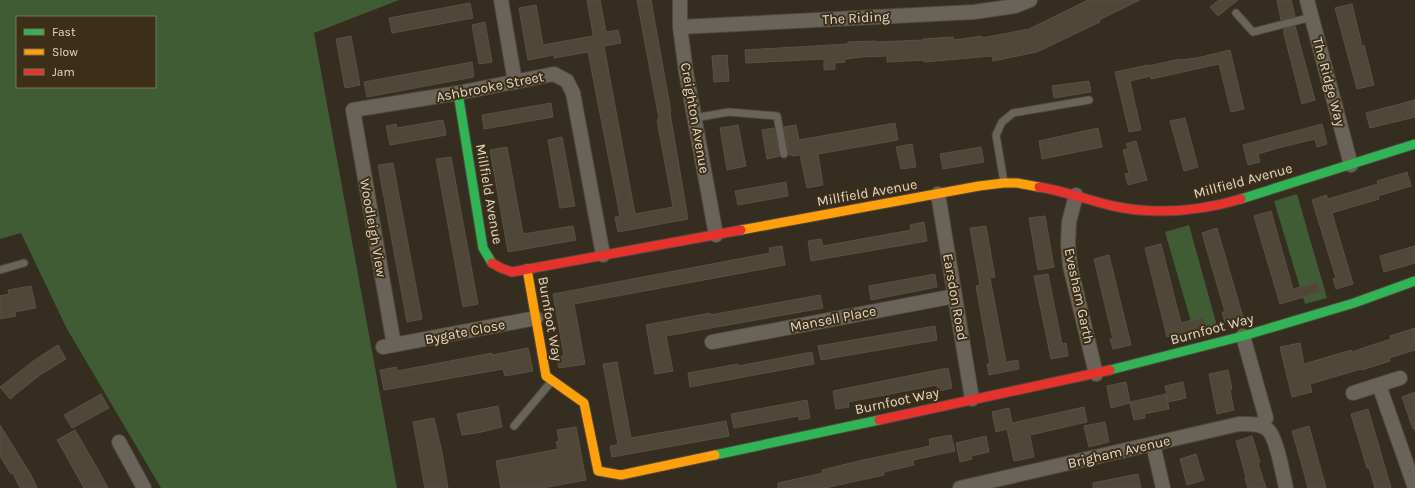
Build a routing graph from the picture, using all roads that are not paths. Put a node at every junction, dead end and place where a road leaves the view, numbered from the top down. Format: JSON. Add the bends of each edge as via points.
{"nodes":[{"id":1,"x":501,"y":0,"type":"edge"},
{"id":2,"x":680,"y":0,"type":"edge"},
{"id":3,"x":1030,"y":0,"type":"edge"},
{"id":4,"x":1307,"y":0,"type":"edge"},
{"id":5,"x":1236,"y":13,"type":"dead end"},
{"id":6,"x":1312,"y":17,"type":"junction"},
{"id":7,"x":680,"y":26,"type":"junction"},
{"id":8,"x":515,"y":82,"type":"junction"},
{"id":9,"x":458,"y":93,"type":"junction"},
{"id":10,"x":1089,"y":100,"type":"dead end"},
{"id":11,"x":353,"y":110,"type":"joint"},
{"id":12,"x":694,"y":118,"type":"junction"},
{"id":13,"x":1415,"y":144,"type":"edge"},
{"id":14,"x":784,"y":154,"type":"dead end"},
{"id":15,"x":1351,"y":165,"type":"junction"},
{"id":16,"x":1004,"y":183,"type":"junction"},
{"id":17,"x":938,"y":194,"type":"junction"},
{"id":18,"x":1076,"y":195,"type":"junction"},
{"id":19,"x":716,"y":235,"type":"junction"},
{"id":20,"x":603,"y":256,"type":"junction"},
{"id":21,"x":24,"y":263,"type":"dead end"},
{"id":22,"x":527,"y":269,"type":"junction"},
{"id":23,"x":0,"y":270,"type":"edge"},
{"id":24,"x":1415,"y":281,"type":"edge"},
{"id":25,"x":955,"y":296,"type":"junction"},
{"id":26,"x":536,"y":318,"type":"junction"},
{"id":27,"x":1243,"y":336,"type":"junction"},
{"id":28,"x":712,"y":342,"type":"dead end"},
{"id":29,"x":389,"y":346,"type":"joint"},
{"id":30,"x":1096,"y":374,"type":"junction"},
{"id":31,"x":1400,"y":378,"type":"dead end"},
{"id":32,"x":552,"y":380,"type":"junction"},
{"id":33,"x":1379,"y":385,"type":"junction"},
{"id":34,"x":1353,"y":393,"type":"dead end"},
{"id":35,"x":972,"y":399,"type":"junction"},
{"id":36,"x":514,"y":426,"type":"dead end"},
{"id":37,"x":1260,"y":426,"type":"junction"},
{"id":38,"x":119,"y":442,"type":"dead end"},
{"id":39,"x":1153,"y":444,"type":"junction"},
{"id":40,"x":144,"y":488,"type":"edge"},
{"id":41,"x":960,"y":488,"type":"edge"},
{"id":42,"x":1163,"y":488,"type":"edge"},
{"id":43,"x":1286,"y":488,"type":"edge"},
{"id":44,"x":1415,"y":488,"type":"edge"}],
"edges":[{"from":1,"to":8,"type":"street"},
{"from":2,"to":7,"type":"street","name":"Creighton Avenue"},
{"from":3,"to":7,"type":"street","name":"The Riding","via":[[1015,6],[974,12]]},
{"from":4,"to":6,"type":"street","name":"The Ridge Way"},
{"from":5,"to":6,"type":"lane","via":[[1253,32]]},
{"from":6,"to":15,"type":"street","name":"The Ridge Way"},
{"from":7,"to":12,"type":"street","name":"Creighton Avenue"},
{"from":8,"to":9,"type":"street","name":"Ashbrooke Street"},
{"from":8,"to":20,"type":"street","name":"Ashbrooke Street","via":[[554,74],[567,81],[573,92]]},
{"from":9,"to":11,"type":"street","name":"Ashbrooke Street"},
{"from":9,"to":22,"type":"street","name":"Millfield Avenue","via":[[483,248],[489,260],[499,268],[512,272]]},
{"from":10,"to":16,"type":"lane","via":[[1013,113],[1002,122],[996,134]]},
{"from":11,"to":29,"type":"street","name":"Woodleigh View"},
{"from":12,"to":14,"type":"lane","via":[[729,112],[777,116]]},
{"from":12,"to":19,"type":"street","name":"Creighton Avenue"},
{"from":13,"to":15,"type":"street","name":"Millfield Avenue"},
{"from":15,"to":18,"type":"street","name":"Millfield Avenue","via":[[1236,200],[1188,210],[1150,211],[1114,206]]},
{"from":16,"to":17,"type":"street","name":"Millfield Avenue"},
{"from":16,"to":18,"type":"street","name":"Millfield Avenue","via":[[1052,188]]},
{"from":17,"to":19,"type":"street","name":"Millfield Avenue"},
{"from":17,"to":25,"type":"street","name":"Earsdon Road"},
{"from":18,"to":30,"type":"street","name":"Evesham Garth","via":[[1069,222],[1070,266]]},
{"from":19,"to":20,"type":"street","name":"Millfield Avenue"},
{"from":20,"to":22,"type":"street","name":"Millfield Avenue"},
{"from":21,"to":23,"type":"lane"},
{"from":22,"to":26,"type":"street","name":"Burnfoot Way"},
{"from":24,"to":27,"type":"street","name":"Burnfoot Way","via":[[1354,303]]},
{"from":25,"to":28,"type":"street","name":"Mansell Place"},
{"from":25,"to":35,"type":"street","name":"Earsdon Road"},
{"from":26,"to":29,"type":"street","name":"Bygate Close"},
{"from":26,"to":32,"type":"street","name":"Burnfoot Way","via":[[546,376]]},
{"from":27,"to":30,"type":"street","name":"Burnfoot Way"},
{"from":27,"to":37,"type":"street","via":[[1266,418]]},
{"from":30,"to":35,"type":"street","name":"Burnfoot Way"},
{"from":31,"to":33,"type":"street"},
{"from":32,"to":35,"type":"street","name":"Burnfoot Way","via":[[584,402],[598,471],[621,475]]},
{"from":32,"to":36,"type":"lane"},
{"from":33,"to":34,"type":"street"},
{"from":33,"to":44,"type":"street"},
{"from":37,"to":39,"type":"street","name":"Brigham Avenue","via":[[1239,424]]},
{"from":37,"to":43,"type":"street","via":[[1268,430],[1274,438]]},
{"from":38,"to":40,"type":"street"},
{"from":39,"to":41,"type":"street","name":"Brigham Avenue"},
{"from":39,"to":42,"type":"street"}]}
